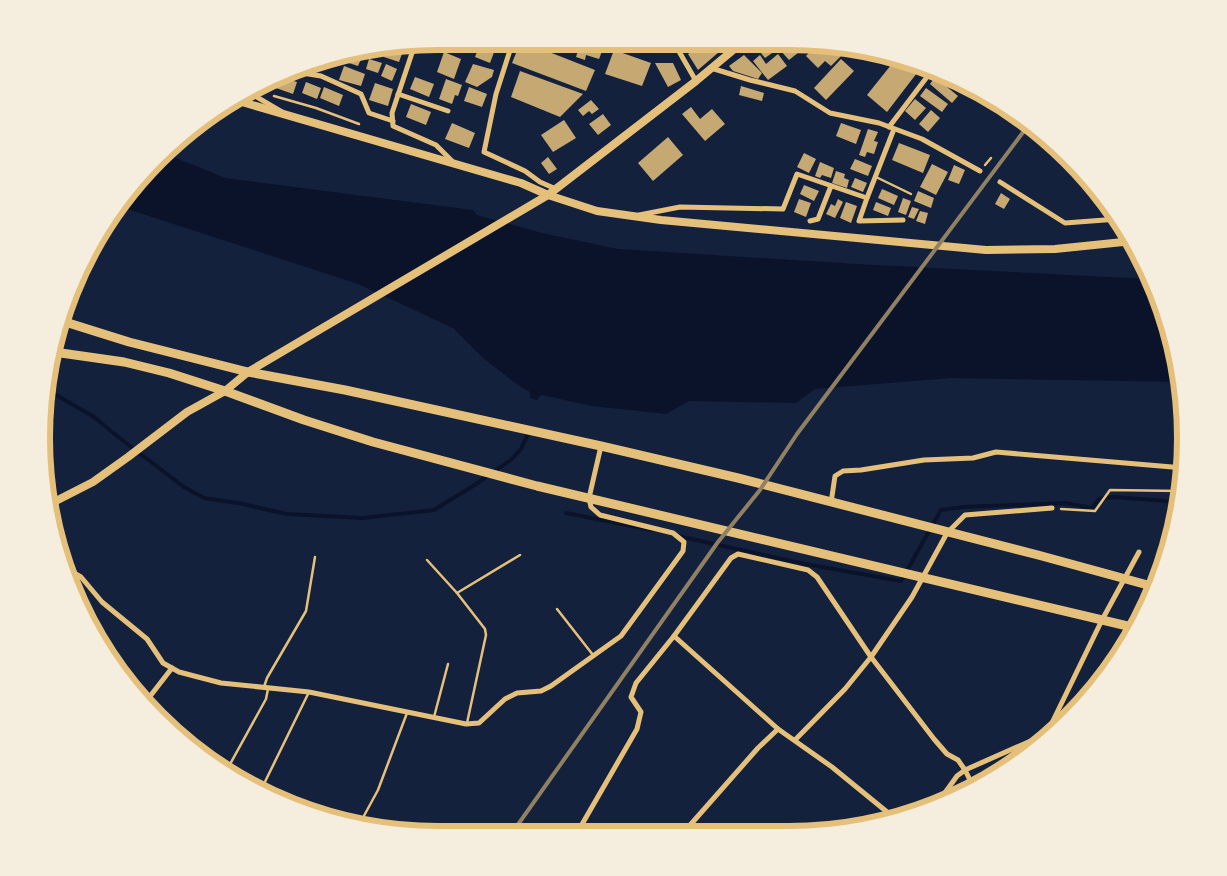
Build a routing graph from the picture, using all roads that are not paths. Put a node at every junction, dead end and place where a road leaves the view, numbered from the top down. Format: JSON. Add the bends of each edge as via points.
{"nodes":[{"id":1,"x":510,"y":50,"type":"edge"},
{"id":2,"x":678,"y":50,"type":"edge"},
{"id":3,"x":733,"y":50,"type":"edge"},
{"id":4,"x":413,"y":51,"type":"edge"},
{"id":5,"x":711,"y":68,"type":"junction"},
{"id":6,"x":306,"y":74,"type":"edge"},
{"id":7,"x":928,"y":76,"type":"edge"},
{"id":8,"x":696,"y":81,"type":"junction"},
{"id":9,"x":398,"y":94,"type":"junction"},
{"id":10,"x":255,"y":96,"type":"edge"},
{"id":11,"x":243,"y":102,"type":"edge"},
{"id":12,"x":448,"y":111,"type":"dead end"},
{"id":13,"x":290,"y":116,"type":"junction"},
{"id":14,"x":393,"y":121,"type":"junction"},
{"id":15,"x":892,"y":128,"type":"junction"},
{"id":16,"x":454,"y":163,"type":"junction"},
{"id":17,"x":980,"y":172,"type":"dead end"},
{"id":18,"x":875,"y":176,"type":"junction"},
{"id":19,"x":1000,"y":182,"type":"dead end"},
{"id":20,"x":831,"y":186,"type":"junction"},
{"id":21,"x":556,"y":189,"type":"junction"},
{"id":22,"x":911,"y":194,"type":"dead end"},
{"id":23,"x":548,"y":195,"type":"junction"},
{"id":24,"x":867,"y":198,"type":"junction"},
{"id":25,"x":634,"y":216,"type":"junction"},
{"id":26,"x":903,"y":220,"type":"dead end"},
{"id":27,"x":1110,"y":220,"type":"edge"},
{"id":28,"x":810,"y":221,"type":"dead end"},
{"id":29,"x":1124,"y":242,"type":"edge"},
{"id":30,"x":68,"y":323,"type":"edge"},
{"id":31,"x":59,"y":353,"type":"edge"},
{"id":32,"x":248,"y":372,"type":"junction"},
{"id":33,"x":225,"y":391,"type":"junction"},
{"id":34,"x":601,"y":446,"type":"junction"},
{"id":35,"x":1176,"y":467,"type":"edge"},
{"id":36,"x":589,"y":498,"type":"junction"},
{"id":37,"x":55,"y":502,"type":"edge"},
{"id":38,"x":831,"y":503,"type":"junction"},
{"id":39,"x":1052,"y":508,"type":"road end"},
{"id":40,"x":947,"y":533,"type":"junction"},
{"id":41,"x":1139,"y":552,"type":"dead end"},
{"id":42,"x":520,"y":555,"type":"dead end"},
{"id":43,"x":315,"y":557,"type":"dead end"},
{"id":44,"x":427,"y":560,"type":"dead end"},
{"id":45,"x":75,"y":574,"type":"edge"},
{"id":46,"x":1125,"y":578,"type":"junction"},
{"id":47,"x":922,"y":579,"type":"junction"},
{"id":48,"x":1147,"y":585,"type":"edge"},
{"id":49,"x":457,"y":593,"type":"junction"},
{"id":50,"x":557,"y":609,"type":"dead end"},
{"id":51,"x":1102,"y":620,"type":"junction"},
{"id":52,"x":1128,"y":626,"type":"edge"},
{"id":53,"x":674,"y":636,"type":"junction"},
{"id":54,"x":594,"y":656,"type":"junction"},
{"id":55,"x":871,"y":657,"type":"junction"},
{"id":56,"x":448,"y":664,"type":"dead end"},
{"id":57,"x":172,"y":668,"type":"junction"},
{"id":58,"x":267,"y":687,"type":"junction"},
{"id":59,"x":309,"y":692,"type":"junction"},
{"id":60,"x":149,"y":697,"type":"edge"},
{"id":61,"x":407,"y":712,"type":"junction"},
{"id":62,"x":434,"y":717,"type":"junction"},
{"id":63,"x":1054,"y":721,"type":"edge"},
{"id":64,"x":466,"y":724,"type":"junction"},
{"id":65,"x":778,"y":729,"type":"junction"},
{"id":66,"x":795,"y":740,"type":"junction"},
{"id":67,"x":1032,"y":740,"type":"edge"},
{"id":68,"x":229,"y":766,"type":"dead end"},
{"id":69,"x":965,"y":770,"type":"junction"},
{"id":70,"x":970,"y":781,"type":"edge"},
{"id":71,"x":264,"y":785,"type":"edge"},
{"id":72,"x":947,"y":792,"type":"edge"},
{"id":73,"x":888,"y":813,"type":"edge"},
{"id":74,"x":362,"y":819,"type":"edge"},
{"id":75,"x":581,"y":826,"type":"edge"},
{"id":76,"x":689,"y":826,"type":"edge"}],
"edges":[{"from":1,"to":21,"type":"street","via":[[496,94],[484,152]]},
{"from":2,"to":8,"type":"street"},
{"from":3,"to":5,"type":"main road"},
{"from":4,"to":9,"type":"street"},
{"from":5,"to":8,"type":"main road"},
{"from":5,"to":15,"type":"street","via":[[795,91],[830,113]]},
{"from":6,"to":14,"type":"street","via":[[322,76],[360,94],[369,113]]},
{"from":7,"to":15,"type":"street"},
{"from":8,"to":21,"type":"main road"},
{"from":9,"to":12,"type":"street"},
{"from":9,"to":14,"type":"street"},
{"from":10,"to":13,"type":"street"},
{"from":11,"to":13,"type":"main road"},
{"from":13,"to":16,"type":"main road"},
{"from":14,"to":16,"type":"street","via":[[394,126],[436,145]]},
{"from":15,"to":17,"type":"street","via":[[922,139]]},
{"from":15,"to":18,"type":"street"},
{"from":16,"to":23,"type":"main road","via":[[522,183]]},
{"from":18,"to":22,"type":"lane"},
{"from":18,"to":24,"type":"street"},
{"from":19,"to":27,"type":"street","via":[[1065,223]]},
{"from":20,"to":24,"type":"street"},
{"from":20,"to":25,"type":"street","via":[[797,174],[783,209],[680,207]]},
{"from":20,"to":28,"type":"street","via":[[818,219]]},
{"from":21,"to":23,"type":"main road"},
{"from":23,"to":25,"type":"main road","via":[[597,211]]},
{"from":23,"to":32,"type":"main road"},
{"from":24,"to":26,"type":"street","via":[[859,221]]},
{"from":25,"to":29,"type":"main road","via":[[986,250],[1055,249]]},
{"from":30,"to":32,"type":"highway"},
{"from":31,"to":33,"type":"highway","via":[[142,366]]},
{"from":32,"to":33,"type":"main road"},
{"from":32,"to":34,"type":"highway"},
{"from":33,"to":36,"type":"highway","via":[[374,442]]},
{"from":33,"to":37,"type":"main road","via":[[187,412],[93,482]]},
{"from":34,"to":36,"type":"street"},
{"from":34,"to":38,"type":"highway"},
{"from":35,"to":38,"type":"street","via":[[996,452],[973,458],[842,470],[835,476]]},
{"from":36,"to":47,"type":"highway"},
{"from":36,"to":54,"type":"street","via":[[591,507],[600,516],[673,532],[684,542],[682,551],[621,636]]},
{"from":38,"to":40,"type":"highway"},
{"from":39,"to":40,"type":"street","via":[[965,515]]},
{"from":40,"to":46,"type":"highway"},
{"from":40,"to":47,"type":"street"},
{"from":41,"to":46,"type":"street"},
{"from":42,"to":49,"type":"lane"},
{"from":43,"to":58,"type":"lane","via":[[306,611],[267,678]]},
{"from":44,"to":49,"type":"lane"},
{"from":45,"to":57,"type":"street","via":[[102,602],[147,639],[163,663]]},
{"from":46,"to":48,"type":"highway"},
{"from":46,"to":51,"type":"street"},
{"from":47,"to":51,"type":"highway"},
{"from":47,"to":55,"type":"street"},
{"from":49,"to":64,"type":"lane","via":[[485,629],[486,636]]},
{"from":50,"to":54,"type":"lane"},
{"from":51,"to":52,"type":"highway"},
{"from":51,"to":63,"type":"street"},
{"from":53,"to":55,"type":"street","via":[[731,558],[738,554],[808,570],[817,577]]},
{"from":53,"to":65,"type":"street"},
{"from":53,"to":75,"type":"street","via":[[636,683],[631,696],[641,712],[637,729]]},
{"from":54,"to":64,"type":"street","via":[[551,686],[541,691],[517,693],[505,699],[479,723]]},
{"from":55,"to":66,"type":"street"},
{"from":55,"to":69,"type":"street","via":[[934,739]]},
{"from":56,"to":62,"type":"lane"},
{"from":57,"to":58,"type":"street","via":[[221,683]]},
{"from":57,"to":60,"type":"street"},
{"from":58,"to":59,"type":"street"},
{"from":58,"to":68,"type":"lane","via":[[266,699]]},
{"from":59,"to":61,"type":"street"},
{"from":59,"to":71,"type":"lane"},
{"from":61,"to":62,"type":"street"},
{"from":61,"to":74,"type":"lane","via":[[378,790]]},
{"from":62,"to":64,"type":"street"},
{"from":65,"to":66,"type":"street"},
{"from":65,"to":76,"type":"street"},
{"from":66,"to":73,"type":"street"},
{"from":67,"to":69,"type":"street"},
{"from":69,"to":70,"type":"street"},
{"from":69,"to":72,"type":"street"}]}
